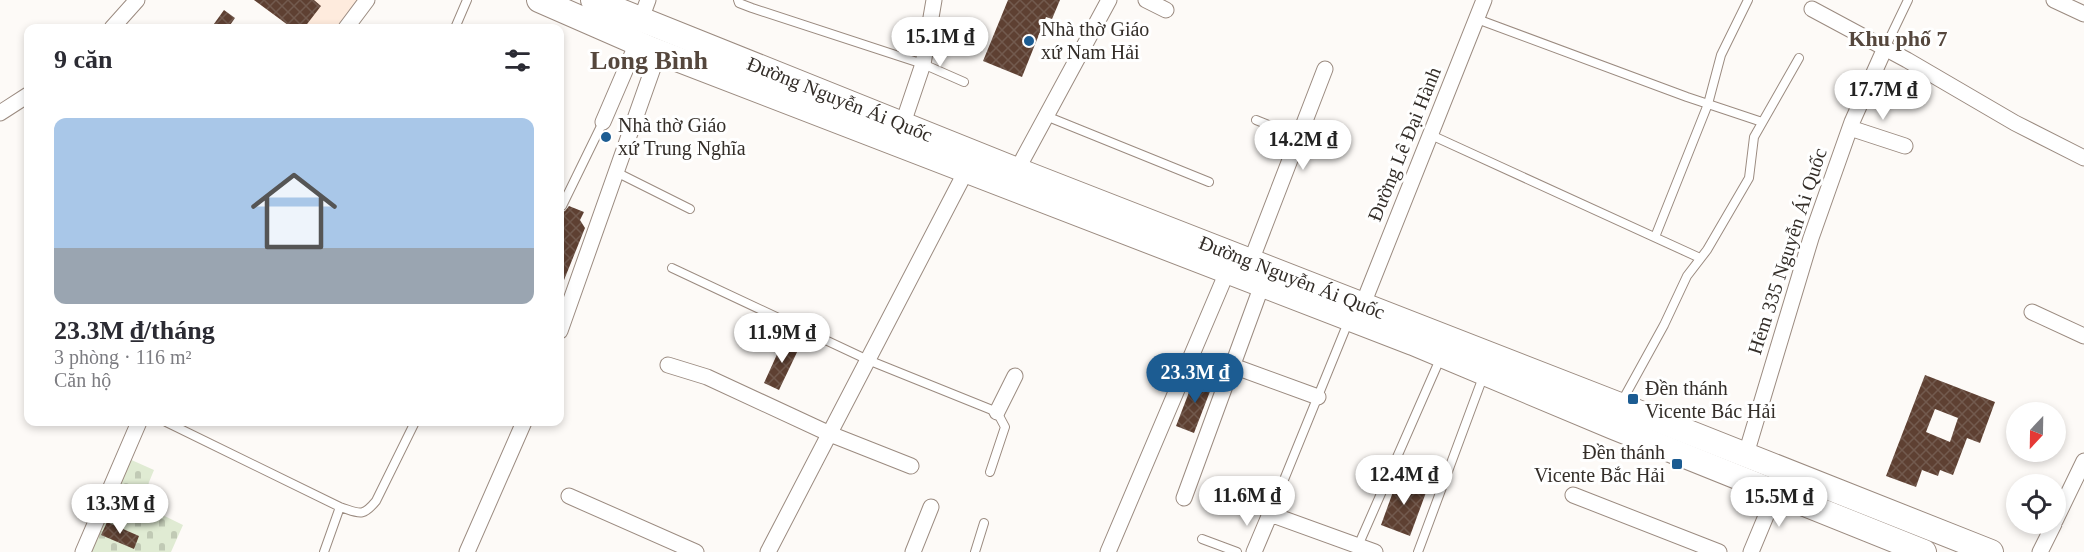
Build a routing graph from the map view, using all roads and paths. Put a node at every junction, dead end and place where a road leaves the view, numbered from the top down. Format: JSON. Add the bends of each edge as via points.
{"nodes":[{"id":1,"x":137,"y":0,"type":"edge"},
{"id":2,"x":367,"y":0,"type":"edge"},
{"id":3,"x":467,"y":0,"type":"edge"},
{"id":4,"x":540,"y":0,"type":"edge"},
{"id":5,"x":593,"y":0,"type":"edge"},
{"id":6,"x":738,"y":0,"type":"edge"},
{"id":7,"x":934,"y":0,"type":"edge"},
{"id":8,"x":1109,"y":0,"type":"edge"},
{"id":9,"x":1146,"y":0,"type":"edge"},
{"id":10,"x":1484,"y":0,"type":"edge"},
{"id":11,"x":1748,"y":0,"type":"edge"},
{"id":12,"x":1908,"y":0,"type":"edge"},
{"id":13,"x":2054,"y":0,"type":"edge"},
{"id":14,"x":644,"y":9,"type":"edge"},
{"id":15,"x":1812,"y":9,"type":"dead end"},
{"id":16,"x":1166,"y":10,"type":"edge"},
{"id":17,"x":2084,"y":14,"type":"edge"},
{"id":18,"x":1477,"y":19,"type":"junction"},
{"id":19,"x":116,"y":24,"type":"edge"},
{"id":20,"x":349,"y":24,"type":"edge"},
{"id":21,"x":457,"y":24,"type":"edge"},
{"id":22,"x":654,"y":41,"type":"junction"},
{"id":23,"x":1885,"y":48,"type":"junction"},
{"id":24,"x":1799,"y":58,"type":"dead end"},
{"id":25,"x":924,"y":64,"type":"junction"},
{"id":26,"x":1325,"y":69,"type":"dead end"},
{"id":27,"x":964,"y":82,"type":"dead end"},
{"id":28,"x":24,"y":98,"type":"edge"},
{"id":29,"x":1708,"y":104,"type":"junction"},
{"id":30,"x":0,"y":113,"type":"edge"},
{"id":31,"x":1046,"y":116,"type":"junction"},
{"id":32,"x":1256,"y":120,"type":"dead end"},
{"id":33,"x":603,"y":122,"type":"joint"},
{"id":34,"x":1762,"y":122,"type":"junction"},
{"id":35,"x":903,"y":123,"type":"junction"},
{"id":36,"x":1850,"y":128,"type":"junction"},
{"id":37,"x":1431,"y":135,"type":"junction"},
{"id":38,"x":1299,"y":137,"type":"junction"},
{"id":39,"x":1905,"y":146,"type":"dead end"},
{"id":40,"x":2084,"y":158,"type":"edge"},
{"id":41,"x":1017,"y":170,"type":"junction"},
{"id":42,"x":966,"y":171,"type":"junction"},
{"id":43,"x":616,"y":172,"type":"junction"},
{"id":44,"x":1209,"y":182,"type":"dead end"},
{"id":45,"x":564,"y":202,"type":"edge"},
{"id":46,"x":690,"y":209,"type":"dead end"},
{"id":47,"x":1654,"y":237,"type":"junction"},
{"id":48,"x":1700,"y":258,"type":"junction"},
{"id":49,"x":1251,"y":261,"type":"junction"},
{"id":50,"x":672,"y":268,"type":"dead end"},
{"id":51,"x":1227,"y":272,"type":"junction"},
{"id":52,"x":1262,"y":285,"type":"junction"},
{"id":53,"x":1356,"y":311,"type":"junction"},
{"id":54,"x":2032,"y":312,"type":"dead end"},
{"id":55,"x":564,"y":320,"type":"edge"},
{"id":56,"x":2084,"y":336,"type":"edge"},
{"id":57,"x":1442,"y":355,"type":"junction"},
{"id":58,"x":868,"y":360,"type":"junction"},
{"id":59,"x":668,"y":365,"type":"dead end"},
{"id":60,"x":1233,"y":366,"type":"junction"},
{"id":61,"x":1485,"y":373,"type":"junction"},
{"id":62,"x":1015,"y":376,"type":"dead end"},
{"id":63,"x":1318,"y":397,"type":"junction"},
{"id":64,"x":1620,"y":405,"type":"junction"},
{"id":65,"x":997,"y":412,"type":"junction"},
{"id":66,"x":136,"y":426,"type":"edge"},
{"id":67,"x":174,"y":426,"type":"edge"},
{"id":68,"x":413,"y":426,"type":"edge"},
{"id":69,"x":522,"y":426,"type":"edge"},
{"id":70,"x":830,"y":434,"type":"junction"},
{"id":71,"x":1746,"y":454,"type":"junction"},
{"id":72,"x":2084,"y":461,"type":"edge"},
{"id":73,"x":911,"y":466,"type":"dead end"},
{"id":74,"x":1785,"y":470,"type":"junction"},
{"id":75,"x":990,"y":472,"type":"dead end"},
{"id":76,"x":1776,"y":492,"type":"junction"},
{"id":77,"x":1573,"y":495,"type":"dead end"},
{"id":78,"x":569,"y":496,"type":"dead end"},
{"id":79,"x":1184,"y":498,"type":"dead end"},
{"id":80,"x":2066,"y":498,"type":"edge"},
{"id":81,"x":340,"y":507,"type":"junction"},
{"id":82,"x":931,"y":507,"type":"dead end"},
{"id":83,"x":1270,"y":514,"type":"junction"},
{"id":84,"x":984,"y":523,"type":"dead end"},
{"id":85,"x":2048,"y":534,"type":"edge"},
{"id":86,"x":1202,"y":539,"type":"dead end"},
{"id":87,"x":1358,"y":546,"type":"junction"},
{"id":88,"x":84,"y":552,"type":"edge"},
{"id":89,"x":324,"y":552,"type":"edge"},
{"id":90,"x":467,"y":552,"type":"edge"},
{"id":91,"x":696,"y":552,"type":"edge"},
{"id":92,"x":768,"y":552,"type":"edge"},
{"id":93,"x":913,"y":552,"type":"edge"},
{"id":94,"x":975,"y":552,"type":"edge"},
{"id":95,"x":1108,"y":552,"type":"edge"},
{"id":96,"x":1237,"y":552,"type":"edge"},
{"id":97,"x":1254,"y":552,"type":"edge"},
{"id":98,"x":1375,"y":552,"type":"edge"},
{"id":99,"x":1418,"y":552,"type":"edge"},
{"id":100,"x":1719,"y":552,"type":"edge"},
{"id":101,"x":1751,"y":552,"type":"edge"},
{"id":102,"x":1924,"y":552,"type":"edge"},
{"id":103,"x":1991,"y":552,"type":"edge"},
{"id":104,"x":2040,"y":552,"type":"edge"}],
"edges":[{"from":1,"to":19,"type":"street"},
{"from":2,"to":20,"type":"street"},
{"from":3,"to":21,"type":"lane"},
{"from":4,"to":22,"type":"main road","name":"Đường Nguyễn Ái Quốc"},
{"from":5,"to":14,"type":"main road","name":"Đường Nguyễn Ái Quốc"},
{"from":6,"to":25,"type":"lane","via":[[752,8]]},
{"from":7,"to":25,"type":"street"},
{"from":8,"to":31,"type":"street"},
{"from":9,"to":16,"type":"street"},
{"from":10,"to":18,"type":"street","name":"Đường Lê Đại Hành"},
{"from":11,"to":29,"type":"lane","via":[[1721,55]]},
{"from":12,"to":23,"type":"lane","name":"Hẻm 335 Nguyễn Ái Quốc"},
{"from":13,"to":17,"type":"street"},
{"from":14,"to":22,"type":"main road","name":"Đường Nguyễn Ái Quốc"},
{"from":15,"to":23,"type":"street"},
{"from":18,"to":29,"type":"lane"},
{"from":18,"to":37,"type":"street","name":"Đường Lê Đại Hành"},
{"from":22,"to":33,"type":"street"},
{"from":22,"to":35,"type":"main road","name":"Đường Nguyễn Ái Quốc"},
{"from":22,"to":42,"type":"main road","name":"Đường Nguyễn Ái Quốc"},
{"from":22,"to":43,"type":"street"},
{"from":23,"to":36,"type":"street","name":"Hẻm 335 Nguyễn Ái Quốc"},
{"from":23,"to":40,"type":"street"},
{"from":24,"to":34,"type":"lane"},
{"from":25,"to":27,"type":"lane"},
{"from":25,"to":35,"type":"street"},
{"from":26,"to":38,"type":"street"},
{"from":28,"to":30,"type":"street"},
{"from":29,"to":34,"type":"lane"},
{"from":29,"to":47,"type":"lane"},
{"from":31,"to":41,"type":"street"},
{"from":31,"to":44,"type":"lane"},
{"from":32,"to":38,"type":"lane"},
{"from":33,"to":45,"type":"lane"},
{"from":34,"to":48,"type":"lane","via":[[1754,137],[1749,178]]},
{"from":35,"to":41,"type":"main road","name":"Đường Nguyễn Ái Quốc"},
{"from":36,"to":39,"type":"street"},
{"from":36,"to":71,"type":"street","name":"Hẻm 335 Nguyễn Ái Quốc","via":[[1811,238]]},
{"from":37,"to":47,"type":"lane"},
{"from":37,"to":53,"type":"street","name":"Đường Lê Đại Hành"},
{"from":38,"to":49,"type":"street"},
{"from":41,"to":49,"type":"main road","name":"Đường Nguyễn Ái Quốc"},
{"from":42,"to":51,"type":"main road","name":"Đường Nguyễn Ái Quốc"},
{"from":42,"to":58,"type":"street"},
{"from":43,"to":46,"type":"lane"},
{"from":43,"to":55,"type":"street"},
{"from":47,"to":48,"type":"lane"},
{"from":48,"to":64,"type":"lane"},
{"from":49,"to":53,"type":"main road","name":"Đường Nguyễn Ái Quốc"},
{"from":50,"to":58,"type":"lane"},
{"from":51,"to":52,"type":"main road","name":"Đường Nguyễn Ái Quốc"},
{"from":51,"to":95,"type":"street"},
{"from":52,"to":53,"type":"main road","name":"Đường Nguyễn Ái Quốc"},
{"from":52,"to":60,"type":"street"},
{"from":53,"to":57,"type":"main road","name":"Đường Nguyễn Ái Quốc"},
{"from":53,"to":63,"type":"lane"},
{"from":53,"to":64,"type":"main road","name":"Đường Nguyễn Ái Quốc"},
{"from":54,"to":56,"type":"street"},
{"from":57,"to":61,"type":"main road","name":"Đường Nguyễn Ái Quốc"},
{"from":57,"to":87,"type":"lane"},
{"from":58,"to":65,"type":"lane"},
{"from":58,"to":70,"type":"street"},
{"from":59,"to":70,"type":"street","via":[[707,377]]},
{"from":60,"to":63,"type":"street"},
{"from":60,"to":79,"type":"street"},
{"from":61,"to":76,"type":"main road","name":"Đường Nguyễn Ái Quốc"},
{"from":61,"to":99,"type":"lane"},
{"from":62,"to":65,"type":"street"},
{"from":63,"to":83,"type":"lane"},
{"from":64,"to":71,"type":"main road","name":"Đường Nguyễn Ái Quốc"},
{"from":65,"to":75,"type":"lane","via":[[1005,427]]},
{"from":66,"to":88,"type":"street"},
{"from":67,"to":81,"type":"lane"},
{"from":68,"to":81,"type":"lane","via":[[376,501],[367,511],[360,514]]},
{"from":69,"to":90,"type":"street"},
{"from":70,"to":73,"type":"street"},
{"from":70,"to":92,"type":"street"},
{"from":71,"to":74,"type":"main road","name":"Đường Nguyễn Ái Quốc"},
{"from":72,"to":80,"type":"street"},
{"from":74,"to":76,"type":"main road"},
{"from":74,"to":103,"type":"main road","name":"Đường Nguyễn Ái Quốc"},
{"from":76,"to":101,"type":"street"},
{"from":76,"to":102,"type":"main road","name":"Đường Nguyễn Ái Quốc"},
{"from":77,"to":100,"type":"street"},
{"from":78,"to":91,"type":"street"},
{"from":81,"to":89,"type":"lane"},
{"from":82,"to":93,"type":"street"},
{"from":83,"to":87,"type":"street"},
{"from":83,"to":97,"type":"street"},
{"from":84,"to":94,"type":"lane"},
{"from":85,"to":104,"type":"street"},
{"from":86,"to":96,"type":"lane"},
{"from":87,"to":98,"type":"street"}]}
